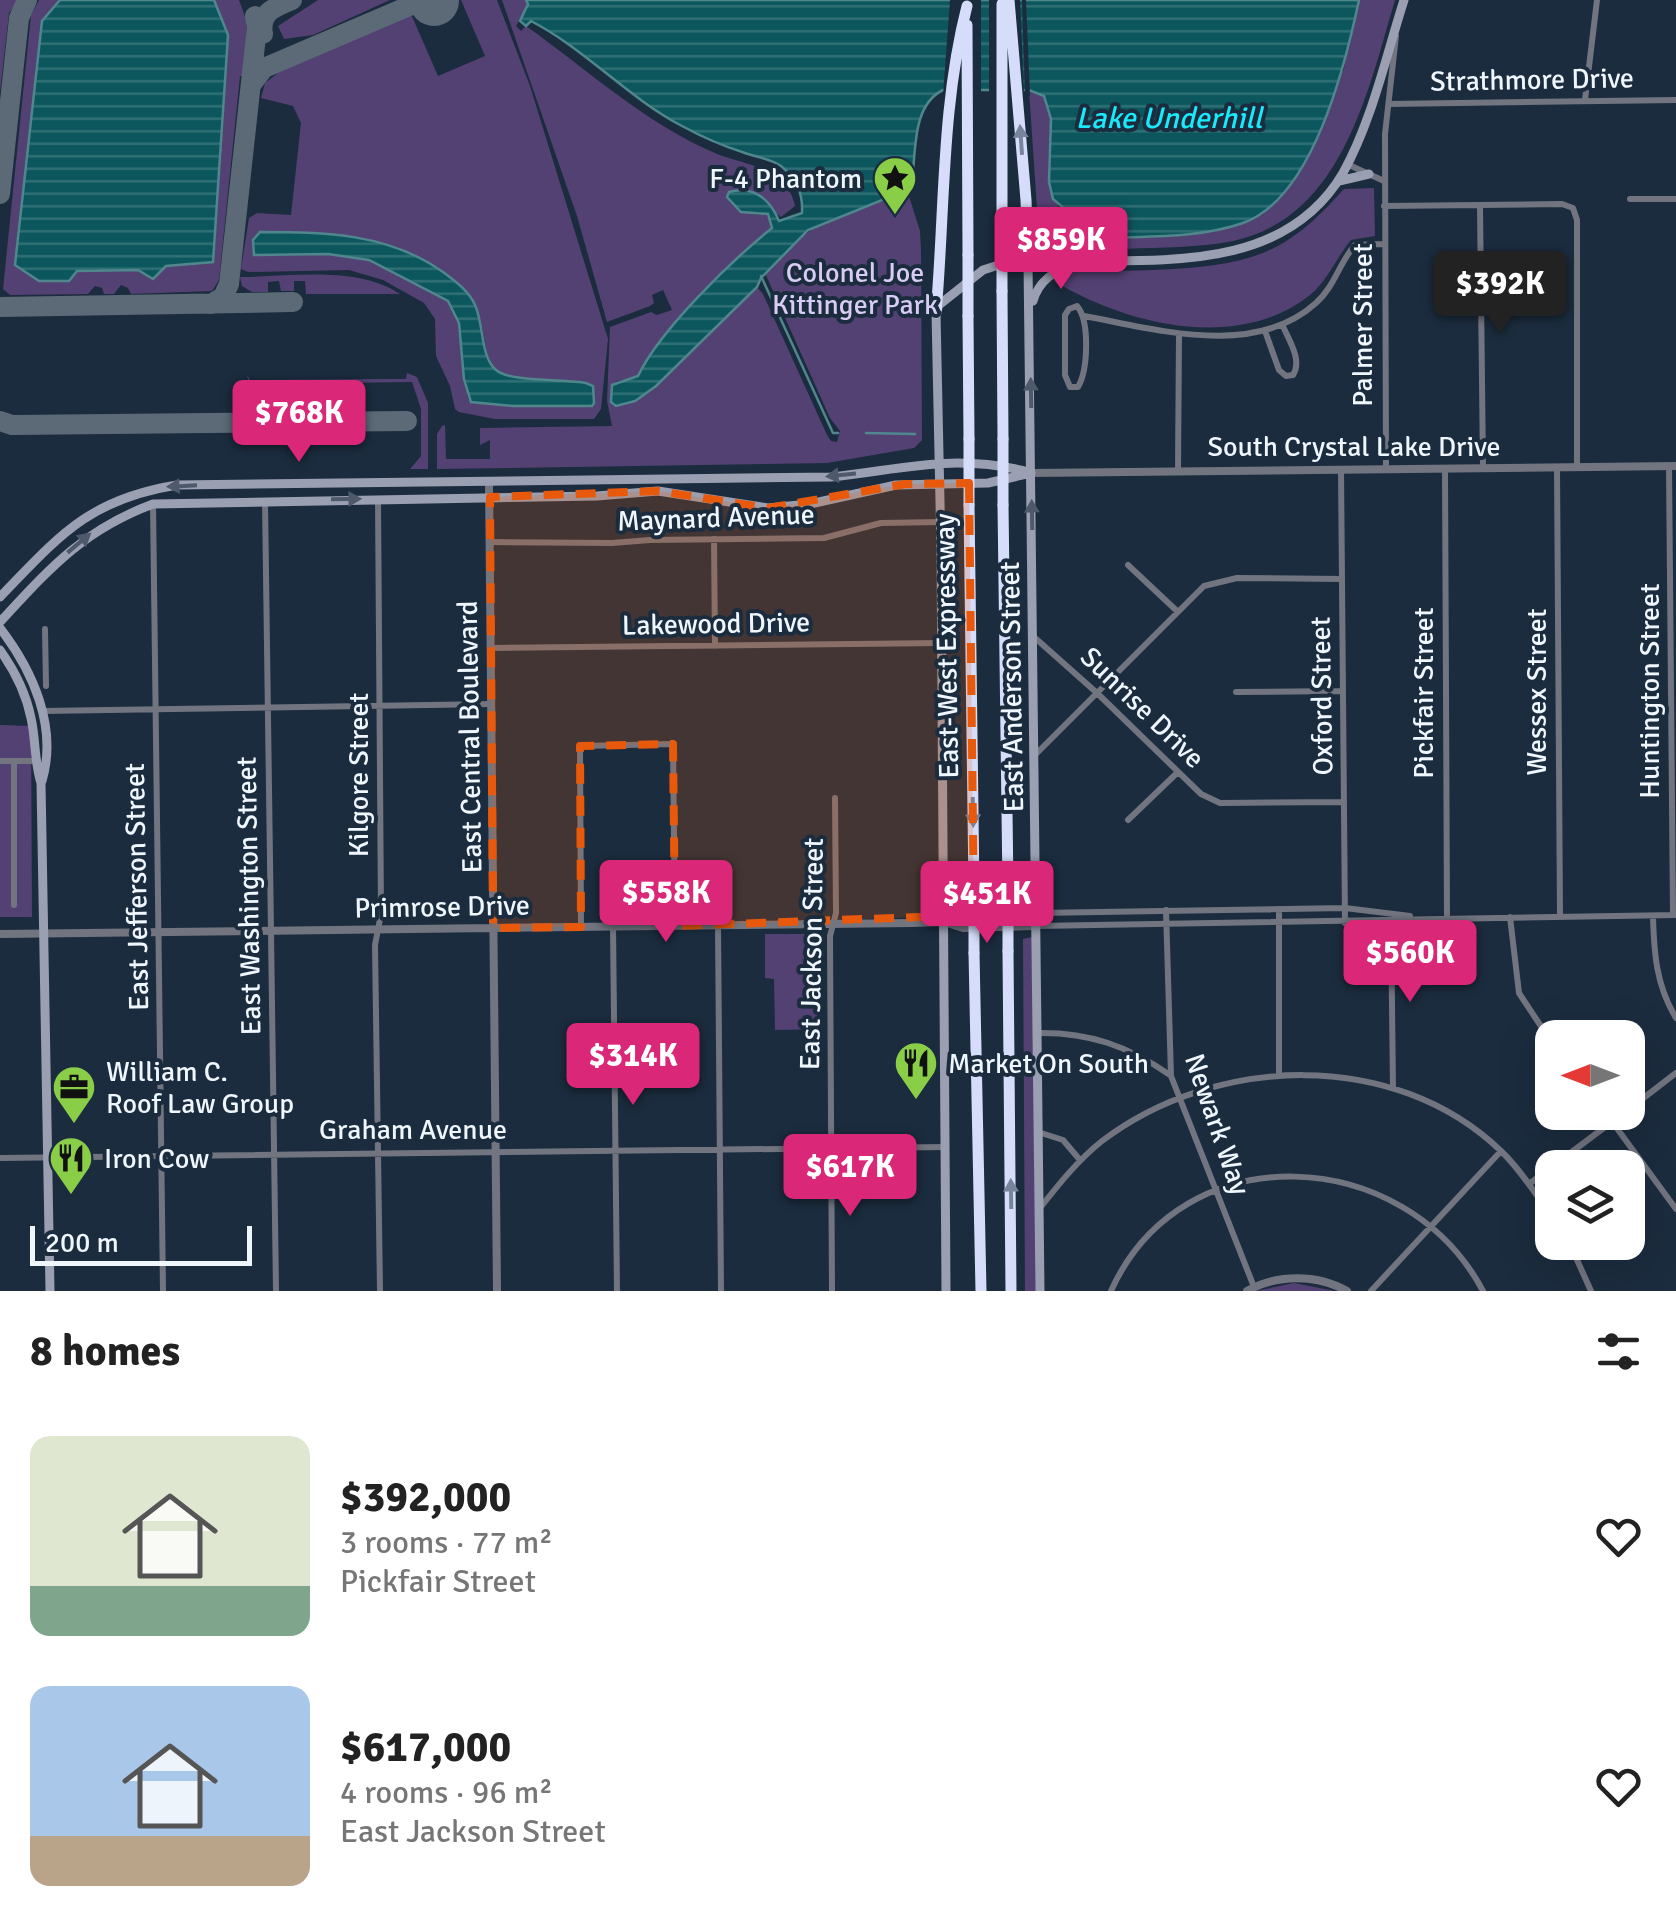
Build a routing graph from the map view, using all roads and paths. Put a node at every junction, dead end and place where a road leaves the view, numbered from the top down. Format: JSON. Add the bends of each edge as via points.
{"nodes":[{"id":1,"x":1005,"y":0,"type":"edge"},
{"id":2,"x":1404,"y":0,"type":"edge"},
{"id":3,"x":1597,"y":0,"type":"edge"},
{"id":4,"x":966,"y":3,"type":"edge"},
{"id":5,"x":1396,"y":24,"type":"junction"},
{"id":6,"x":1584,"y":100,"type":"junction"},
{"id":7,"x":1676,"y":100,"type":"edge"},
{"id":8,"x":1388,"y":104,"type":"junction"},
{"id":9,"x":1347,"y":164,"type":"junction"},
{"id":10,"x":1368,"y":174,"type":"junction"},
{"id":11,"x":1384,"y":180,"type":"junction"},
{"id":12,"x":1336,"y":182,"type":"junction"},
{"id":13,"x":1630,"y":199,"type":"dead end"},
{"id":14,"x":1676,"y":199,"type":"edge"},
{"id":15,"x":1384,"y":206,"type":"junction"},
{"id":16,"x":1480,"y":206,"type":"junction"},
{"id":17,"x":1384,"y":244,"type":"junction"},
{"id":18,"x":1028,"y":262,"type":"junction"},
{"id":19,"x":1083,"y":262,"type":"junction"},
{"id":20,"x":1030,"y":313,"type":"junction"},
{"id":21,"x":936,"y":314,"type":"junction"},
{"id":22,"x":1084,"y":316,"type":"junction"},
{"id":23,"x":1282,"y":324,"type":"junction"},
{"id":24,"x":1264,"y":331,"type":"junction"},
{"id":25,"x":1178,"y":334,"type":"junction"},
{"id":26,"x":937,"y":463,"type":"junction"},
{"id":27,"x":1577,"y":466,"type":"junction"},
{"id":28,"x":1673,"y":466,"type":"edge"},
{"id":29,"x":1556,"y":467,"type":"junction"},
{"id":30,"x":1386,"y":468,"type":"junction"},
{"id":31,"x":1444,"y":468,"type":"junction"},
{"id":32,"x":1483,"y":468,"type":"junction"},
{"id":33,"x":1341,"y":469,"type":"junction"},
{"id":34,"x":1178,"y":470,"type":"junction"},
{"id":35,"x":1032,"y":472,"type":"junction"},
{"id":36,"x":489,"y":483,"type":"junction"},
{"id":37,"x":940,"y":484,"type":"junction"},
{"id":38,"x":490,"y":497,"type":"junction"},
{"id":39,"x":378,"y":499,"type":"junction"},
{"id":40,"x":264,"y":501,"type":"junction"},
{"id":41,"x":153,"y":504,"type":"junction"},
{"id":42,"x":941,"y":522,"type":"junction"},
{"id":43,"x":714,"y":539,"type":"junction"},
{"id":44,"x":490,"y":542,"type":"junction"},
{"id":45,"x":1128,"y":565,"type":"dead end"},
{"id":46,"x":1342,"y":579,"type":"junction"},
{"id":47,"x":0,"y":597,"type":"edge"},
{"id":48,"x":1178,"y":612,"type":"junction"},
{"id":49,"x":0,"y":625,"type":"edge"},
{"id":50,"x":46,"y":629,"type":"dead end"},
{"id":51,"x":1034,"y":637,"type":"junction"},
{"id":52,"x":942,"y":644,"type":"junction"},
{"id":53,"x":715,"y":646,"type":"junction"},
{"id":54,"x":490,"y":648,"type":"junction"},
{"id":55,"x":0,"y":650,"type":"edge"},
{"id":56,"x":46,"y":673,"type":"junction"},
{"id":57,"x":32,"y":680,"type":"junction"},
{"id":58,"x":46,"y":686,"type":"dead end"},
{"id":59,"x":1343,"y":691,"type":"junction"},
{"id":60,"x":1236,"y":692,"type":"dead end"},
{"id":61,"x":1097,"y":693,"type":"junction"},
{"id":62,"x":380,"y":704,"type":"junction"},
{"id":63,"x":492,"y":704,"type":"junction"},
{"id":64,"x":268,"y":706,"type":"junction"},
{"id":65,"x":157,"y":709,"type":"junction"},
{"id":66,"x":42,"y":711,"type":"junction"},
{"id":67,"x":1034,"y":756,"type":"junction"},
{"id":68,"x":0,"y":761,"type":"edge"},
{"id":69,"x":14,"y":761,"type":"junction"},
{"id":70,"x":34,"y":761,"type":"junction"},
{"id":71,"x":1178,"y":772,"type":"junction"},
{"id":72,"x":42,"y":783,"type":"junction"},
{"id":73,"x":835,"y":798,"type":"dead end"},
{"id":74,"x":1344,"y":802,"type":"junction"},
{"id":75,"x":1128,"y":820,"type":"dead end"},
{"id":76,"x":14,"y":905,"type":"dead end"},
{"id":77,"x":1345,"y":908,"type":"junction"},
{"id":78,"x":1279,"y":909,"type":"junction"},
{"id":79,"x":1166,"y":910,"type":"junction"},
{"id":80,"x":1036,"y":913,"type":"junction"},
{"id":81,"x":1674,"y":915,"type":"edge"},
{"id":82,"x":1560,"y":916,"type":"junction"},
{"id":83,"x":1653,"y":916,"type":"junction"},
{"id":84,"x":1447,"y":917,"type":"junction"},
{"id":85,"x":1510,"y":917,"type":"junction"},
{"id":86,"x":1422,"y":918,"type":"junction"},
{"id":87,"x":944,"y":922,"type":"junction"},
{"id":88,"x":1345,"y":922,"type":"junction"},
{"id":89,"x":1391,"y":922,"type":"junction"},
{"id":90,"x":1279,"y":923,"type":"junction"},
{"id":91,"x":834,"y":924,"type":"junction"},
{"id":92,"x":1166,"y":924,"type":"junction"},
{"id":93,"x":718,"y":925,"type":"junction"},
{"id":94,"x":613,"y":926,"type":"junction"},
{"id":95,"x":675,"y":926,"type":"junction"},
{"id":96,"x":1036,"y":926,"type":"junction"},
{"id":97,"x":581,"y":927,"type":"junction"},
{"id":98,"x":494,"y":928,"type":"junction"},
{"id":99,"x":378,"y":929,"type":"junction"},
{"id":100,"x":270,"y":931,"type":"junction"},
{"id":101,"x":159,"y":933,"type":"junction"},
{"id":102,"x":0,"y":934,"type":"edge"},
{"id":103,"x":45,"y":934,"type":"junction"},
{"id":104,"x":1676,"y":1018,"type":"edge"},
{"id":105,"x":1536,"y":1020,"type":"edge"},
{"id":106,"x":1037,"y":1032,"type":"junction"},
{"id":107,"x":1676,"y":1072,"type":"edge"},
{"id":108,"x":1279,"y":1074,"type":"junction"},
{"id":109,"x":1171,"y":1076,"type":"junction"},
{"id":110,"x":1392,"y":1088,"type":"junction"},
{"id":111,"x":1178,"y":1096,"type":"junction"},
{"id":112,"x":1645,"y":1096,"type":"edge"},
{"id":113,"x":1601,"y":1130,"type":"edge"},
{"id":114,"x":1618,"y":1130,"type":"edge"},
{"id":115,"x":1038,"y":1132,"type":"junction"},
{"id":116,"x":946,"y":1146,"type":"junction"},
{"id":117,"x":831,"y":1148,"type":"junction"},
{"id":118,"x":615,"y":1150,"type":"junction"},
{"id":119,"x":720,"y":1150,"type":"junction"},
{"id":120,"x":496,"y":1151,"type":"junction"},
{"id":121,"x":1501,"y":1151,"type":"junction"},
{"id":122,"x":275,"y":1152,"type":"junction"},
{"id":123,"x":378,"y":1153,"type":"junction"},
{"id":124,"x":161,"y":1156,"type":"junction"},
{"id":125,"x":0,"y":1158,"type":"edge"},
{"id":126,"x":49,"y":1158,"type":"junction"},
{"id":127,"x":1080,"y":1160,"type":"junction"},
{"id":128,"x":1528,"y":1184,"type":"junction"},
{"id":129,"x":1216,"y":1192,"type":"junction"},
{"id":130,"x":1535,"y":1194,"type":"edge"},
{"id":131,"x":1039,"y":1209,"type":"junction"},
{"id":132,"x":1676,"y":1209,"type":"edge"},
{"id":133,"x":1432,"y":1226,"type":"junction"},
{"id":134,"x":1577,"y":1260,"type":"edge"},
{"id":135,"x":1250,"y":1289,"type":"edge"},
{"id":136,"x":50,"y":1291,"type":"edge"},
{"id":137,"x":162,"y":1291,"type":"edge"},
{"id":138,"x":276,"y":1291,"type":"edge"},
{"id":139,"x":380,"y":1291,"type":"edge"},
{"id":140,"x":498,"y":1291,"type":"edge"},
{"id":141,"x":617,"y":1291,"type":"edge"},
{"id":142,"x":721,"y":1291,"type":"edge"},
{"id":143,"x":832,"y":1291,"type":"edge"},
{"id":144,"x":946,"y":1291,"type":"edge"},
{"id":145,"x":980,"y":1291,"type":"edge"},
{"id":146,"x":1012,"y":1291,"type":"edge"},
{"id":147,"x":1040,"y":1291,"type":"edge"},
{"id":148,"x":1110,"y":1291,"type":"edge"},
{"id":149,"x":1347,"y":1291,"type":"edge"},
{"id":150,"x":1371,"y":1291,"type":"edge"},
{"id":151,"x":1484,"y":1291,"type":"edge"},
{"id":152,"x":1591,"y":1291,"type":"edge"}],
"edges":[{"from":18,"to":1,"type":"highway","one_way":true},
{"from":146,"to":1,"type":"highway","name":"East-West Expressway","one_way":true,"bridge":true},
{"from":2,"to":5,"type":"main road"},
{"from":3,"to":6,"type":"street"},
{"from":4,"to":21,"type":"highway","via":[[950,102]]},
{"from":4,"to":145,"type":"highway","name":"East-West Expressway","one_way":true,"bridge":true},
{"from":5,"to":8,"type":"street","name":"Palmer Street"},
{"from":5,"to":9,"type":"main road"},
{"from":6,"to":7,"type":"street","name":"Strathmore Drive"},
{"from":6,"to":8,"type":"street","name":"Strathmore Drive"},
{"from":8,"to":11,"type":"street","name":"Palmer Street"},
{"from":9,"to":10,"type":"street"},
{"from":9,"to":12,"type":"main road"},
{"from":10,"to":11,"type":"street"},
{"from":10,"to":12,"type":"main road"},
{"from":11,"to":15,"type":"street","name":"Palmer Street"},
{"from":12,"to":19,"type":"main road","via":[[1288,228],[1246,248]]},
{"from":13,"to":14,"type":"street"},
{"from":15,"to":16,"type":"street"},
{"from":15,"to":17,"type":"street","name":"Palmer Street"},
{"from":16,"to":27,"type":"street","via":[[1573,208]]},
{"from":16,"to":32,"type":"street"},
{"from":17,"to":23,"type":"street","via":[[1355,246],[1315,304]]},
{"from":17,"to":30,"type":"street","name":"Palmer Street"},
{"from":18,"to":19,"type":"main road"},
{"from":18,"to":20,"type":"main road","name":"East Anderson Street"},
{"from":18,"to":21,"type":"main road","via":[[983,270],[943,300]]},
{"from":19,"to":20,"type":"main road","via":[[1040,284]]},
{"from":35,"to":20,"type":"main road","name":"East Anderson Street","one_way":true},
{"from":21,"to":26,"type":"main road"},
{"from":22,"to":22,"type":"street","via":[[1077,306],[1065,315],[1070,388],[1084,377]]},
{"from":22,"to":25,"type":"street"},
{"from":23,"to":24,"type":"street"},
{"from":23,"to":24,"type":"street","via":[[1297,360],[1293,375],[1279,370]]},
{"from":24,"to":25,"type":"street"},
{"from":25,"to":34,"type":"street"},
{"from":26,"to":35,"type":"main road","name":"South Crystal Lake Drive","via":[[988,462]]},
{"from":26,"to":36,"type":"main road","name":"South Crystal Lake Drive","one_way":true,"via":[[831,477]]},
{"from":26,"to":37,"type":"main road"},
{"from":27,"to":28,"type":"street","name":"South Crystal Lake Drive"},
{"from":27,"to":29,"type":"street","name":"South Crystal Lake Drive"},
{"from":28,"to":81,"type":"street","name":"Huntington Street"},
{"from":29,"to":32,"type":"street","name":"South Crystal Lake Drive"},
{"from":29,"to":82,"type":"street","name":"Wessex Street"},
{"from":30,"to":31,"type":"street","name":"South Crystal Lake Drive"},
{"from":30,"to":33,"type":"street","name":"South Crystal Lake Drive"},
{"from":31,"to":32,"type":"street","name":"South Crystal Lake Drive"},
{"from":31,"to":84,"type":"street","name":"Pickfair Street"},
{"from":33,"to":34,"type":"street","name":"South Crystal Lake Drive"},
{"from":33,"to":46,"type":"street","name":"Oxford Street"},
{"from":34,"to":35,"type":"street","name":"South Crystal Lake Drive"},
{"from":35,"to":37,"type":"main road","name":"South Crystal Lake Drive","via":[[988,483]]},
{"from":51,"to":35,"type":"main road","name":"East Anderson Street","one_way":true},
{"from":36,"to":38,"type":"street","name":"East Central Boulevard"},
{"from":36,"to":47,"type":"main road","name":"South Crystal Lake Drive","one_way":true,"via":[[152,489],[76,522]]},
{"from":37,"to":38,"type":"main road","name":"South Crystal Lake Drive","via":[[896,484],[768,508],[658,491]]},
{"from":37,"to":42,"type":"main road"},
{"from":38,"to":39,"type":"main road","name":"South Crystal Lake Drive"},
{"from":38,"to":44,"type":"street","name":"East Central Boulevard"},
{"from":40,"to":39,"type":"main road","name":"South Crystal Lake Drive","one_way":true},
{"from":39,"to":62,"type":"street","name":"Kilgore Street"},
{"from":40,"to":41,"type":"main road","name":"South Crystal Lake Drive"},
{"from":40,"to":64,"type":"street","name":"East Washington Street"},
{"from":49,"to":41,"type":"main road","one_way":true,"via":[[82,539]]},
{"from":41,"to":65,"type":"street","name":"East Jefferson Street"},
{"from":42,"to":43,"type":"street","name":"Maynard Avenue","via":[[881,524],[824,538]]},
{"from":42,"to":52,"type":"main road"},
{"from":43,"to":44,"type":"street","name":"Maynard Avenue"},
{"from":43,"to":53,"type":"street"},
{"from":44,"to":54,"type":"street","name":"East Central Boulevard"},
{"from":45,"to":48,"type":"street"},
{"from":46,"to":48,"type":"street","via":[[1220,580]]},
{"from":46,"to":59,"type":"street","name":"Oxford Street"},
{"from":48,"to":61,"type":"street"},
{"from":49,"to":57,"type":"main road"},
{"from":50,"to":56,"type":"street"},
{"from":51,"to":61,"type":"street","name":"Sunrise Drive"},
{"from":51,"to":67,"type":"main road","name":"East Anderson Street"},
{"from":52,"to":53,"type":"street","name":"Lakewood Drive"},
{"from":52,"to":87,"type":"main road"},
{"from":53,"to":54,"type":"street","name":"Lakewood Drive"},
{"from":54,"to":63,"type":"street","name":"East Central Boulevard"},
{"from":55,"to":70,"type":"main road","via":[[24,694]]},
{"from":56,"to":57,"type":"street"},
{"from":56,"to":58,"type":"street"},
{"from":57,"to":66,"type":"main road"},
{"from":59,"to":60,"type":"street"},
{"from":59,"to":74,"type":"street","name":"Oxford Street"},
{"from":61,"to":67,"type":"street"},
{"from":61,"to":71,"type":"street","name":"Sunrise Drive"},
{"from":62,"to":63,"type":"street"},
{"from":62,"to":64,"type":"street"},
{"from":62,"to":99,"type":"street","name":"Kilgore Street"},
{"from":63,"to":98,"type":"street","name":"East Central Boulevard"},
{"from":64,"to":65,"type":"street"},
{"from":64,"to":100,"type":"street","name":"East Washington Street"},
{"from":65,"to":66,"type":"street"},
{"from":65,"to":101,"type":"street","name":"East Jefferson Street"},
{"from":66,"to":72,"type":"main road","via":[[48,762]]},
{"from":67,"to":80,"type":"main road","name":"East Anderson Street"},
{"from":68,"to":69,"type":"street"},
{"from":69,"to":70,"type":"street"},
{"from":69,"to":76,"type":"street"},
{"from":70,"to":72,"type":"main road"},
{"from":71,"to":74,"type":"street","name":"Sunrise Drive","via":[[1220,803]]},
{"from":71,"to":75,"type":"street"},
{"from":72,"to":103,"type":"main road"},
{"from":73,"to":91,"type":"street","name":"East Jackson Street"},
{"from":74,"to":77,"type":"street","name":"Oxford Street"},
{"from":77,"to":78,"type":"street","name":"Primrose Drive"},
{"from":77,"to":86,"type":"street","name":"Primrose Drive"},
{"from":77,"to":88,"type":"street","name":"Oxford Street"},
{"from":78,"to":79,"type":"street","name":"Primrose Drive"},
{"from":78,"to":90,"type":"street"},
{"from":79,"to":80,"type":"street","name":"Primrose Drive"},
{"from":79,"to":92,"type":"street","name":"Newark Way"},
{"from":80,"to":87,"type":"street","name":"Primrose Drive"},
{"from":80,"to":96,"type":"main road","name":"East Anderson Street"},
{"from":81,"to":83,"type":"street","name":"Primrose Drive"},
{"from":82,"to":83,"type":"street","name":"Primrose Drive"},
{"from":82,"to":85,"type":"street","name":"Primrose Drive"},
{"from":83,"to":104,"type":"street","via":[[1657,977]]},
{"from":84,"to":85,"type":"street","name":"Primrose Drive"},
{"from":84,"to":86,"type":"street","name":"Primrose Drive"},
{"from":85,"to":105,"type":"street","via":[[1518,993]]},
{"from":86,"to":89,"type":"street","name":"Primrose Drive"},
{"from":87,"to":91,"type":"street","name":"Primrose Drive"},
{"from":87,"to":96,"type":"street","name":"Primrose Drive","via":[[963,928]]},
{"from":87,"to":116,"type":"main road"},
{"from":88,"to":89,"type":"street","name":"Primrose Drive"},
{"from":88,"to":90,"type":"street","name":"Primrose Drive"},
{"from":89,"to":110,"type":"street"},
{"from":90,"to":92,"type":"street","name":"Primrose Drive"},
{"from":90,"to":108,"type":"street"},
{"from":91,"to":93,"type":"street","name":"Primrose Drive"},
{"from":91,"to":117,"type":"street","name":"East Jackson Street"},
{"from":92,"to":96,"type":"street","name":"Primrose Drive"},
{"from":92,"to":109,"type":"street","name":"Newark Way"},
{"from":93,"to":95,"type":"street","name":"Primrose Drive"},
{"from":93,"to":119,"type":"street"},
{"from":94,"to":95,"type":"street","name":"Primrose Drive"},
{"from":94,"to":97,"type":"street","name":"Primrose Drive"},
{"from":94,"to":118,"type":"street"},
{"from":95,"to":97,"type":"street","via":[[672,744],[580,746]]},
{"from":96,"to":106,"type":"main road","name":"East Anderson Street"},
{"from":97,"to":98,"type":"street","name":"Primrose Drive"},
{"from":98,"to":99,"type":"street","name":"Primrose Drive"},
{"from":98,"to":120,"type":"street","name":"East Central Boulevard"},
{"from":99,"to":100,"type":"street","name":"Primrose Drive"},
{"from":99,"to":123,"type":"street","name":"Kilgore Street"},
{"from":100,"to":101,"type":"street","name":"Primrose Drive"},
{"from":100,"to":122,"type":"street","name":"East Washington Street"},
{"from":101,"to":103,"type":"street","name":"Primrose Drive"},
{"from":101,"to":124,"type":"street","name":"East Jefferson Street"},
{"from":102,"to":103,"type":"street","name":"Primrose Drive"},
{"from":103,"to":126,"type":"main road"},
{"from":106,"to":109,"type":"street","via":[[1097,1038]]},
{"from":106,"to":115,"type":"main road","name":"East Anderson Street"},
{"from":107,"to":112,"type":"street"},
{"from":108,"to":110,"type":"street","via":[[1326,1074]]},
{"from":108,"to":111,"type":"street"},
{"from":109,"to":111,"type":"street","name":"Newark Way"},
{"from":110,"to":121,"type":"street","via":[[1456,1116]]},
{"from":111,"to":127,"type":"street"},
{"from":111,"to":129,"type":"street","name":"Newark Way"},
{"from":113,"to":128,"type":"street"},
{"from":114,"to":132,"type":"street"},
{"from":115,"to":127,"type":"street","via":[[1064,1140]]},
{"from":115,"to":131,"type":"main road","name":"East Anderson Street"},
{"from":116,"to":117,"type":"street","name":"Graham Avenue"},
{"from":116,"to":144,"type":"main road"},
{"from":117,"to":119,"type":"street","name":"Graham Avenue"},
{"from":117,"to":143,"type":"street","name":"East Jackson Street"},
{"from":118,"to":119,"type":"street","name":"Graham Avenue"},
{"from":118,"to":120,"type":"street","name":"Graham Avenue"},
{"from":118,"to":141,"type":"street"},
{"from":119,"to":142,"type":"street"},
{"from":120,"to":123,"type":"street","name":"Graham Avenue"},
{"from":120,"to":140,"type":"street","name":"East Central Boulevard"},
{"from":121,"to":128,"type":"street"},
{"from":121,"to":133,"type":"street"},
{"from":122,"to":123,"type":"street","name":"Graham Avenue"},
{"from":122,"to":124,"type":"street","name":"Graham Avenue"},
{"from":122,"to":138,"type":"street","name":"East Washington Street"},
{"from":123,"to":139,"type":"street","name":"Kilgore Street"},
{"from":124,"to":126,"type":"street","name":"Graham Avenue"},
{"from":124,"to":137,"type":"street","name":"East Jefferson Street"},
{"from":125,"to":126,"type":"street","name":"Graham Avenue"},
{"from":126,"to":136,"type":"main road"},
{"from":127,"to":131,"type":"street"},
{"from":128,"to":130,"type":"street"},
{"from":129,"to":133,"type":"street","via":[[1272,1178],[1315,1177],[1398,1202]]},
{"from":129,"to":135,"type":"street","name":"Newark Way"},
{"from":129,"to":148,"type":"street","via":[[1158,1228]]},
{"from":131,"to":147,"type":"main road","name":"East Anderson Street"},
{"from":133,"to":150,"type":"street"},
{"from":133,"to":151,"type":"street"},
{"from":134,"to":152,"type":"street"},
{"from":135,"to":149,"type":"street","via":[[1310,1279]]}]}
